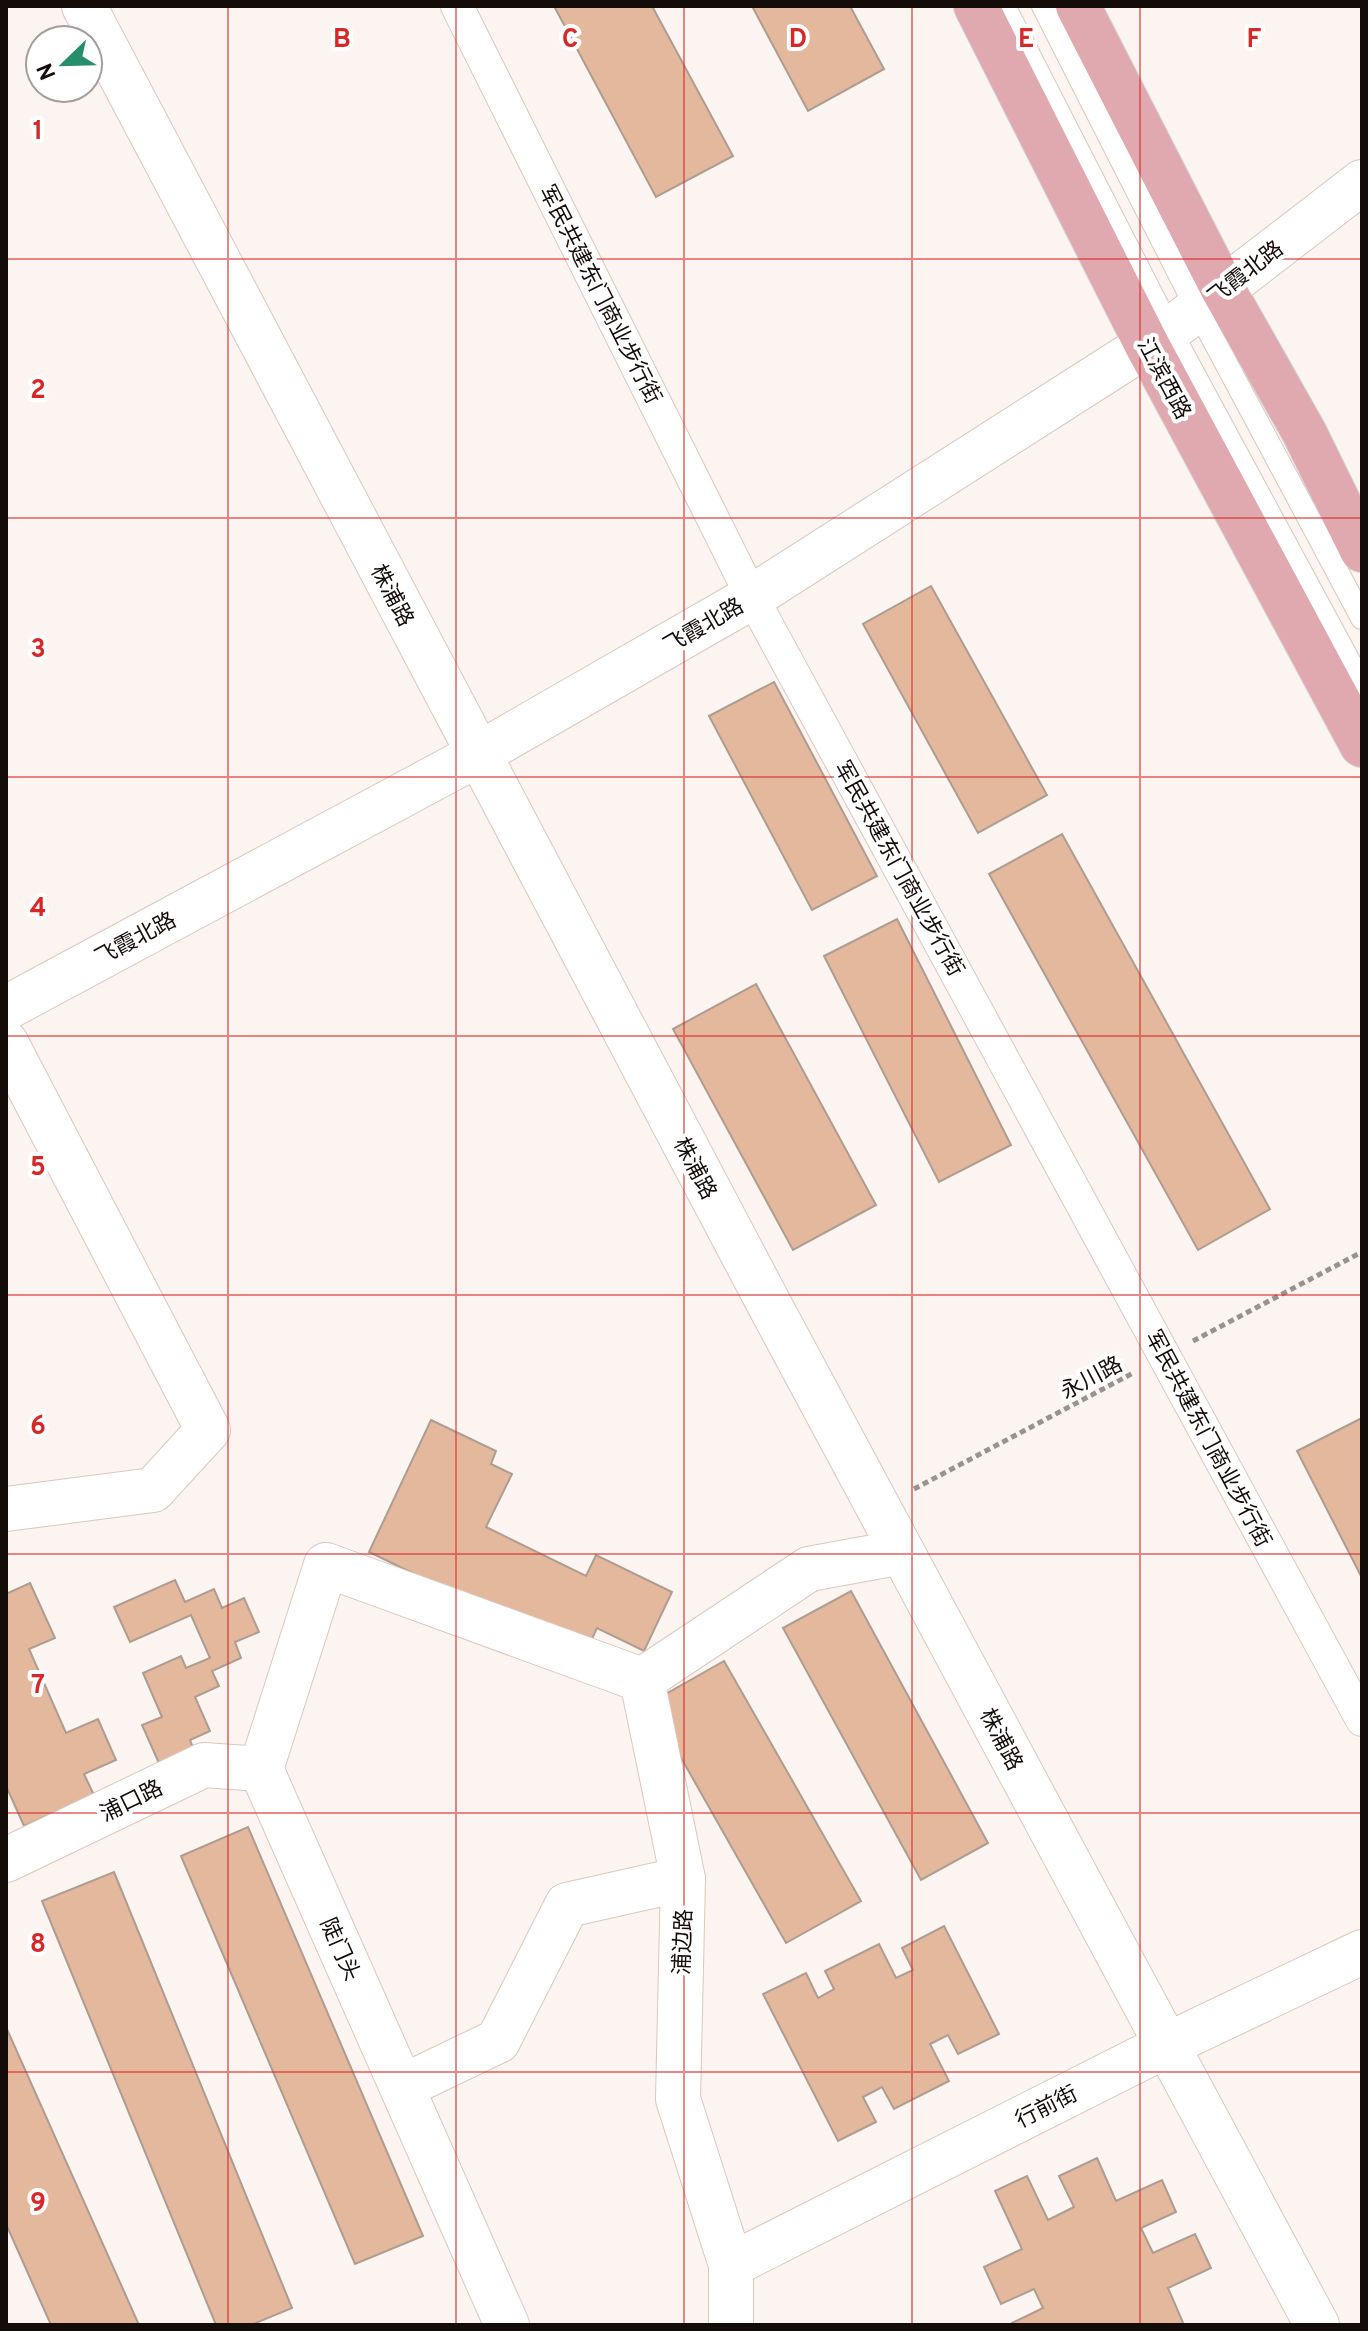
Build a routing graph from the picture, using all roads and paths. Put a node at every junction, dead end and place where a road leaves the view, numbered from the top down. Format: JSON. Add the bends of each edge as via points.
{"nodes":[{"id":1,"x":84,"y":6,"type":"edge"},
{"id":2,"x":457,"y":6,"type":"edge"},
{"id":3,"x":976,"y":6,"type":"edge"},
{"id":4,"x":1004,"y":6,"type":"edge"},
{"id":5,"x":1043,"y":6,"type":"edge"},
{"id":6,"x":1078,"y":6,"type":"edge"},
{"id":7,"x":1362,"y":182,"type":"edge"},
{"id":8,"x":1184,"y":318,"type":"junction"},
{"id":9,"x":1362,"y":550,"type":"edge"},
{"id":10,"x":752,"y":597,"type":"junction"},
{"id":11,"x":1362,"y":618,"type":"edge"},
{"id":12,"x":1362,"y":685,"type":"edge"},
{"id":13,"x":1362,"y":745,"type":"edge"},
{"id":14,"x":477,"y":755,"type":"junction"},
{"id":15,"x":6,"y":1008,"type":"edge"},
{"id":16,"x":6,"y":1043,"type":"edge"},
{"id":17,"x":1362,"y":1252,"type":"edge"},
{"id":18,"x":1165,"y":1356,"type":"junction"},
{"id":19,"x":878,"y":1507,"type":"junction"},
{"id":20,"x":6,"y":1509,"type":"edge"},
{"id":21,"x":902,"y":1552,"type":"junction"},
{"id":22,"x":642,"y":1680,"type":"junction"},
{"id":23,"x":1362,"y":1720,"type":"edge"},
{"id":24,"x":261,"y":1769,"type":"junction"},
{"id":25,"x":6,"y":1860,"type":"edge"},
{"id":26,"x":683,"y":1879,"type":"junction"},
{"id":27,"x":1362,"y":1952,"type":"edge"},
{"id":28,"x":1167,"y":2045,"type":"junction"},
{"id":29,"x":402,"y":2087,"type":"junction"},
{"id":30,"x":731,"y":2265,"type":"junction"},
{"id":31,"x":507,"y":2325,"type":"edge"},
{"id":32,"x":731,"y":2325,"type":"edge"},
{"id":33,"x":1317,"y":2325,"type":"edge"}],
"edges":[{"from":1,"to":14,"type":"street","name":"株浦路"},
{"from":2,"to":10,"type":"street","name":"军民共建东门商业步行街"},
{"from":3,"to":8,"type":"main road","name":"江滨西路"},
{"from":4,"to":8,"type":"lane"},
{"from":5,"to":8,"type":"lane"},
{"from":6,"to":8,"type":"main road","name":"江滨西路"},
{"from":7,"to":8,"type":"street","name":"飞霞北路"},
{"from":8,"to":9,"type":"main road","name":"江滨西路","via":[[1304,432]]},
{"from":8,"to":10,"type":"street","name":"飞霞北路"},
{"from":8,"to":11,"type":"lane"},
{"from":8,"to":12,"type":"lane"},
{"from":8,"to":13,"type":"main road","name":"江滨西路"},
{"from":10,"to":14,"type":"street","name":"飞霞北路"},
{"from":10,"to":18,"type":"street","name":"军民共建东门商业步行街"},
{"from":14,"to":15,"type":"street","name":"飞霞北路"},
{"from":14,"to":19,"type":"street","name":"株浦路"},
{"from":16,"to":20,"type":"street","via":[[208,1430],[153,1490]]},
{"from":17,"to":18,"type":"path","name":"永川路"},
{"from":18,"to":19,"type":"path","name":"永川路"},
{"from":18,"to":23,"type":"street","name":"军民共建东门商业步行街"},
{"from":19,"to":21,"type":"street","name":"株浦路"},
{"from":21,"to":22,"type":"street","via":[[809,1569]]},
{"from":21,"to":28,"type":"street","name":"株浦路"},
{"from":22,"to":24,"type":"street","via":[[326,1565]]},
{"from":22,"to":26,"type":"street"},
{"from":24,"to":25,"type":"street","name":"浦口路","via":[[204,1765]]},
{"from":24,"to":29,"type":"street","name":"陡门头"},
{"from":26,"to":29,"type":"street","name":"浦边路","via":[[567,1905],[498,2041]]},
{"from":26,"to":30,"type":"street","name":"浦边路","via":[[678,2099]]},
{"from":27,"to":28,"type":"street","name":"行前街"},
{"from":28,"to":30,"type":"street","name":"行前街"},
{"from":28,"to":33,"type":"street","name":"株浦路"},
{"from":29,"to":31,"type":"street","name":"陡门头"},
{"from":30,"to":32,"type":"street","name":"浦边路"}]}
